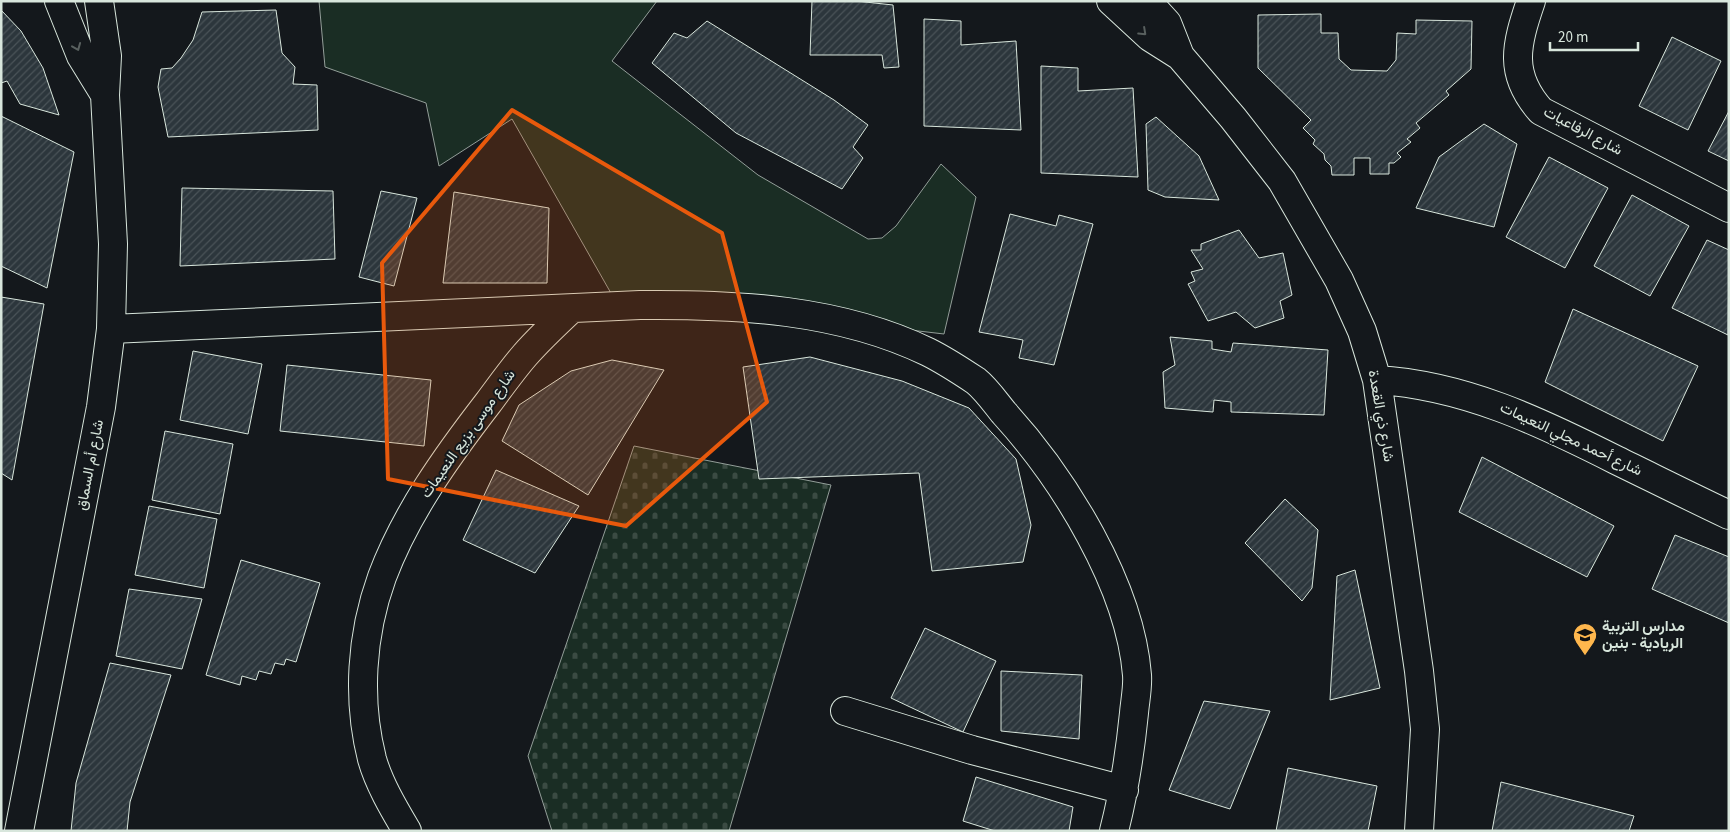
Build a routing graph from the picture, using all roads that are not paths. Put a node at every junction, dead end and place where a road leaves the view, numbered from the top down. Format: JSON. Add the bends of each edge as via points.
{"nodes":[{"id":1,"x":59,"y":1,"type":"edge"},
{"id":2,"x":99,"y":1,"type":"edge"},
{"id":3,"x":1111,"y":1,"type":"edge"},
{"id":4,"x":1147,"y":1,"type":"edge"},
{"id":5,"x":1531,"y":1,"type":"edge"},
{"id":6,"x":1172,"y":12,"type":"edge"},
{"id":7,"x":1180,"y":56,"type":"junction"},
{"id":8,"x":105,"y":95,"type":"junction"},
{"id":9,"x":1729,"y":208,"type":"edge"},
{"id":10,"x":570,"y":309,"type":"junction"},
{"id":11,"x":111,"y":328,"type":"junction"},
{"id":12,"x":1377,"y":380,"type":"junction"},
{"id":13,"x":1729,"y":515,"type":"edge"},
{"id":14,"x":845,"y":711,"type":"dead end"},
{"id":15,"x":1124,"y":790,"type":"junction"},
{"id":16,"x":18,"y":831,"type":"edge"},
{"id":17,"x":407,"y":831,"type":"edge"},
{"id":18,"x":1114,"y":831,"type":"edge"},
{"id":19,"x":1419,"y":831,"type":"edge"}],
"edges":[{"from":1,"to":8,"type":"street","name":"شارع أم السماق","one_way":true,"via":[[81,56]]},
{"from":2,"to":8,"type":"street","name":"شارع أم السماق","via":[[107,56]]},
{"from":3,"to":7,"type":"street","name":"شارع ذي القعدة","one_way":true,"via":[[1150,37]]},
{"from":4,"to":6,"type":"street","name":"شارع ذي القعدة"},
{"from":5,"to":9,"type":"street","name":"شارع الرفاعيات","via":[[1519,48],[1518,72],[1526,94],[1541,111]]},
{"from":6,"to":7,"type":"street","name":"شارع ذي القعدة"},
{"from":7,"to":12,"type":"street","name":"شارع ذي القعدة","via":[[1282,182],[1339,280],[1362,331]]},
{"from":8,"to":11,"type":"street","name":"شارع أم السماق","via":[[113,244]]},
{"from":10,"to":11,"type":"street"},
{"from":10,"to":15,"type":"street","via":[[715,304],[798,313],[882,332],[929,353],[977,382],[1024,434],[1062,486],[1101,554],[1130,630],[1138,677]]},
{"from":10,"to":17,"type":"street","name":"شارع موسى بزيع النعيمات","via":[[525,356],[436,474],[406,525],[382,577],[368,630],[363,670],[363,713],[372,761],[391,805]]},
{"from":11,"to":16,"type":"street","name":"شارع أم السماق","via":[[101,407]]},
{"from":12,"to":13,"type":"street","name":"شارع أحمد مجلي النعيمات","via":[[1408,382],[1488,401],[1550,426]]},
{"from":12,"to":19,"type":"street","name":"شارع ذي القعدة","via":[[1400,526],[1424,719]]},
{"from":14,"to":15,"type":"street","via":[[972,750]]},
{"from":15,"to":18,"type":"street"}]}
